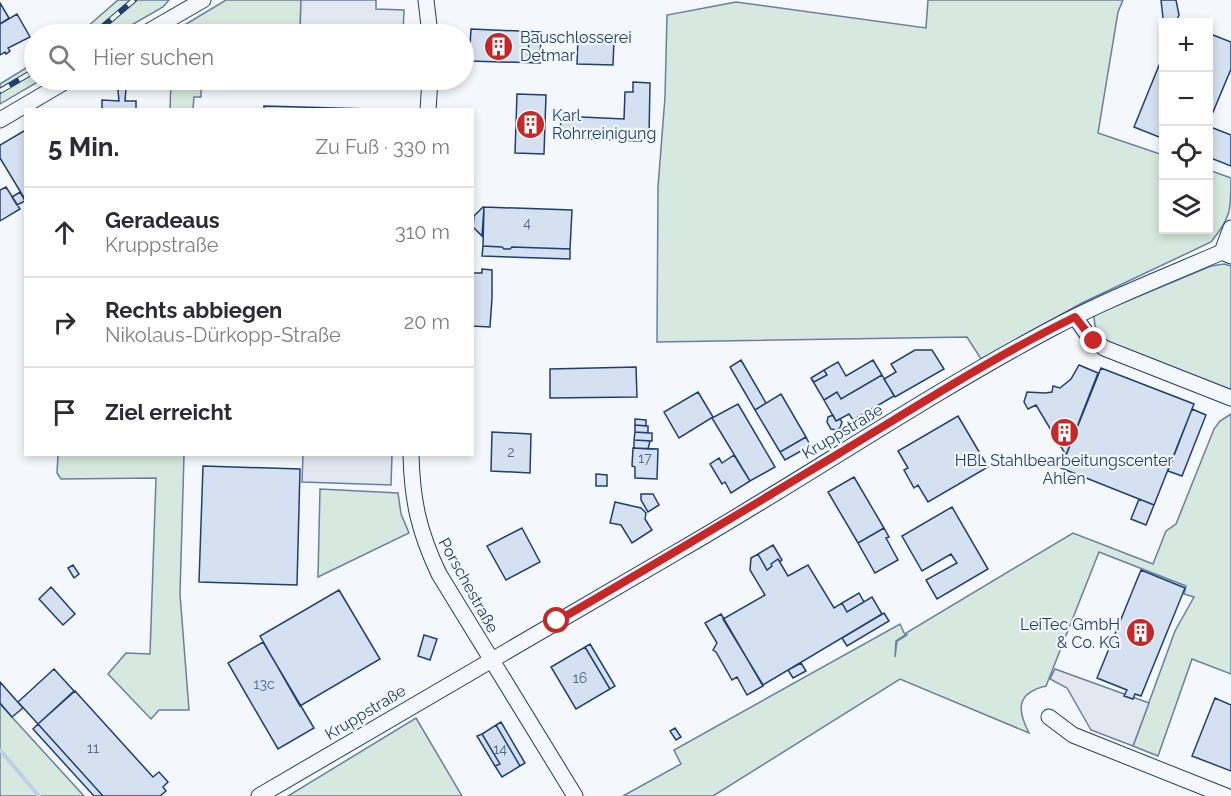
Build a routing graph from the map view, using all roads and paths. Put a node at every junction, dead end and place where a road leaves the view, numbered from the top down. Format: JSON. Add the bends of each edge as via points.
{"nodes":[{"id":1,"x":203,"y":0,"type":"edge"},
{"id":2,"x":426,"y":0,"type":"edge"},
{"id":3,"x":161,"y":24,"type":"edge"},
{"id":4,"x":429,"y":24,"type":"edge"},
{"id":5,"x":51,"y":90,"type":"edge"},
{"id":6,"x":429,"y":90,"type":"edge"},
{"id":7,"x":428,"y":108,"type":"edge"},
{"id":8,"x":0,"y":120,"type":"edge"},
{"id":9,"x":1231,"y":228,"type":"edge"},
{"id":10,"x":1226,"y":254,"type":"edge"},
{"id":11,"x":1075,"y":317,"type":"junction"},
{"id":12,"x":1231,"y":398,"type":"edge"},
{"id":13,"x":411,"y":456,"type":"edge"},
{"id":14,"x":490,"y":659,"type":"junction"},
{"id":15,"x":1049,"y":717,"type":"dead end"},
{"id":16,"x":259,"y":796,"type":"edge"},
{"id":17,"x":574,"y":796,"type":"edge"},
{"id":18,"x":1226,"y":796,"type":"edge"}],
"edges":[{"from":1,"to":3,"type":"street"},
{"from":2,"to":4,"type":"street"},
{"from":5,"to":8,"type":"street"},
{"from":6,"to":7,"type":"street"},
{"from":9,"to":10,"type":"street","name":"Kruppstraße"},
{"from":10,"to":11,"type":"street","name":"Kruppstraße"},
{"from":11,"to":12,"type":"street","via":[[1104,348]]},
{"from":11,"to":14,"type":"street","name":"Kruppstraße"},
{"from":13,"to":14,"type":"street","name":"Porschestraße","via":[[414,506],[425,545]]},
{"from":14,"to":16,"type":"street","name":"Kruppstraße"},
{"from":14,"to":17,"type":"street"},
{"from":15,"to":18,"type":"street","via":[[1073,735]]}]}
